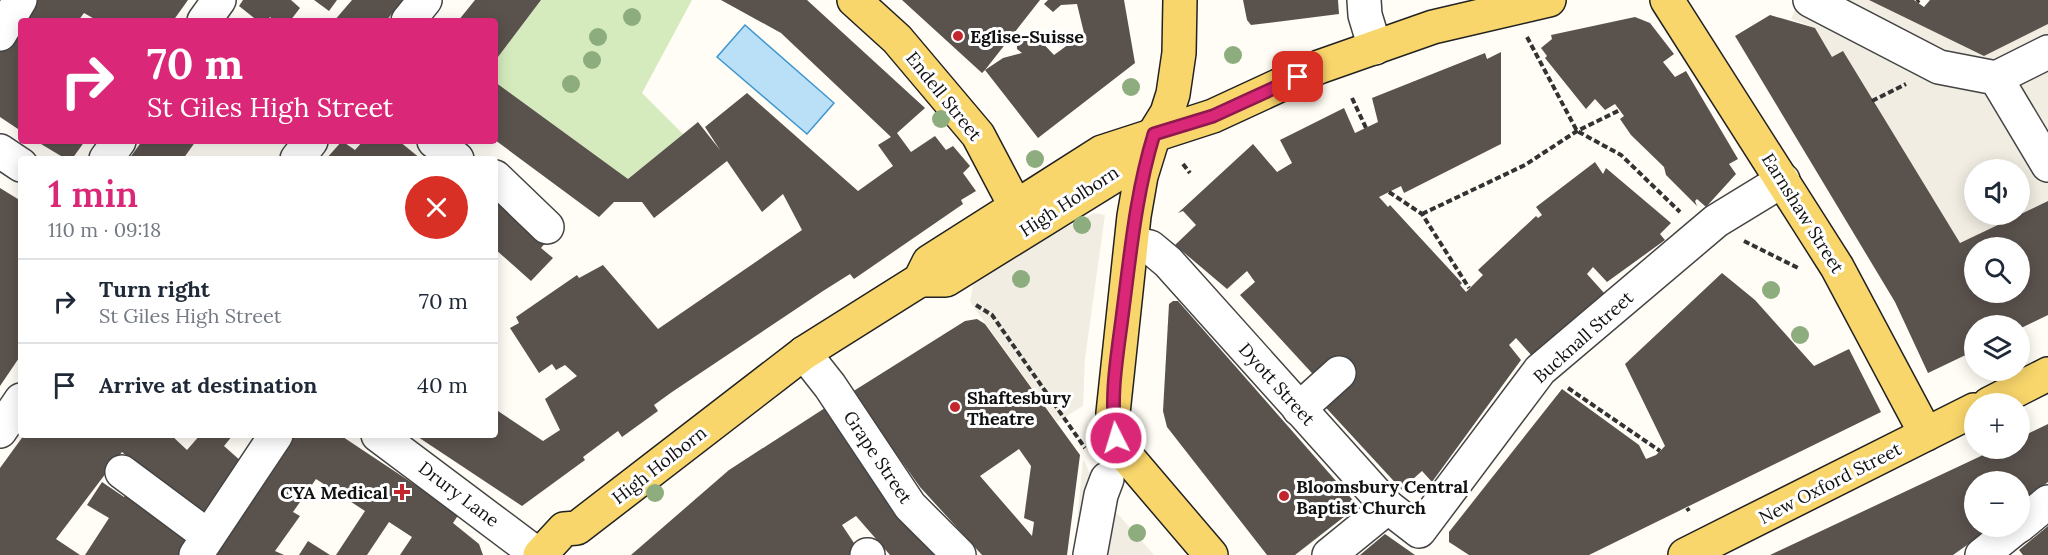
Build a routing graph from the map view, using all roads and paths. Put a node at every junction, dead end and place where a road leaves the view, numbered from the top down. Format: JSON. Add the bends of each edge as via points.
{"nodes":[{"id":1,"x":20,"y":0,"type":"edge"},
{"id":2,"x":219,"y":0,"type":"edge"},
{"id":3,"x":425,"y":0,"type":"edge"},
{"id":4,"x":854,"y":0,"type":"edge"},
{"id":5,"x":1180,"y":0,"type":"edge"},
{"id":6,"x":1364,"y":0,"type":"edge"},
{"id":7,"x":1549,"y":0,"type":"edge"},
{"id":8,"x":1667,"y":0,"type":"edge"},
{"id":9,"x":1810,"y":0,"type":"edge"},
{"id":10,"x":1518,"y":7,"type":"junction"},
{"id":11,"x":206,"y":18,"type":"edge"},
{"id":12,"x":410,"y":18,"type":"edge"},
{"id":13,"x":0,"y":34,"type":"edge"},
{"id":14,"x":1376,"y":48,"type":"junction"},
{"id":15,"x":2048,"y":52,"type":"edge"},
{"id":16,"x":1996,"y":78,"type":"junction"},
{"id":17,"x":1352,"y":98,"type":"dead end"},
{"id":18,"x":1620,"y":110,"type":"dead end"},
{"id":19,"x":1366,"y":128,"type":"dead end"},
{"id":20,"x":1577,"y":131,"type":"junction"},
{"id":21,"x":1154,"y":134,"type":"junction"},
{"id":22,"x":309,"y":144,"type":"edge"},
{"id":23,"x":438,"y":144,"type":"edge"},
{"id":24,"x":0,"y":151,"type":"edge"},
{"id":25,"x":299,"y":156,"type":"edge"},
{"id":26,"x":453,"y":156,"type":"edge"},
{"id":27,"x":18,"y":163,"type":"edge"},
{"id":28,"x":1184,"y":164,"type":"dead end"},
{"id":29,"x":2048,"y":165,"type":"edge"},
{"id":30,"x":1190,"y":173,"type":"dead end"},
{"id":31,"x":498,"y":180,"type":"edge"},
{"id":32,"x":1783,"y":180,"type":"junction"},
{"id":33,"x":1389,"y":192,"type":"dead end"},
{"id":34,"x":1422,"y":214,"type":"junction"},
{"id":35,"x":1025,"y":220,"type":"junction"},
{"id":36,"x":547,"y":227,"type":"dead end"},
{"id":37,"x":1700,"y":235,"type":"junction"},
{"id":38,"x":1736,"y":237,"type":"dead end"},
{"id":39,"x":1132,"y":243,"type":"junction"},
{"id":40,"x":1809,"y":273,"type":"dead end"},
{"id":41,"x":1469,"y":288,"type":"dead end"},
{"id":42,"x":976,"y":305,"type":"dead end"},
{"id":43,"x":804,"y":353,"type":"junction"},
{"id":44,"x":1339,"y":374,"type":"dead end"},
{"id":45,"x":2048,"y":374,"type":"edge"},
{"id":46,"x":1565,"y":386,"type":"dead end"},
{"id":47,"x":2011,"y":393,"type":"edge"},
{"id":48,"x":1294,"y":403,"type":"junction"},
{"id":49,"x":18,"y":404,"type":"edge"},
{"id":50,"x":1964,"y":415,"type":"edge"},
{"id":51,"x":0,"y":431,"type":"edge"},
{"id":52,"x":1926,"y":434,"type":"junction"},
{"id":53,"x":274,"y":438,"type":"edge"},
{"id":54,"x":382,"y":438,"type":"edge"},
{"id":55,"x":1660,"y":451,"type":"dead end"},
{"id":56,"x":122,"y":472,"type":"dead end"},
{"id":57,"x":1107,"y":479,"type":"joint"},
{"id":58,"x":2048,"y":502,"type":"edge"},
{"id":59,"x":1388,"y":507,"type":"junction"},
{"id":60,"x":2030,"y":516,"type":"edge"},
{"id":61,"x":1419,"y":531,"type":"joint"},
{"id":62,"x":2005,"y":537,"type":"edge"},
{"id":63,"x":570,"y":542,"type":"edge"},
{"id":64,"x":202,"y":546,"type":"edge"},
{"id":65,"x":1985,"y":554,"type":"edge"},
{"id":66,"x":539,"y":555,"type":"edge"},
{"id":67,"x":959,"y":555,"type":"edge"},
{"id":68,"x":1090,"y":555,"type":"edge"},
{"id":69,"x":1211,"y":555,"type":"edge"},
{"id":70,"x":1329,"y":555,"type":"edge"},
{"id":71,"x":1685,"y":555,"type":"edge"}],
"edges":[{"from":1,"to":13,"type":"street"},
{"from":2,"to":11,"type":"street"},
{"from":3,"to":12,"type":"street"},
{"from":4,"to":35,"type":"main road","name":"Endell Street","via":[[897,39],[978,135]]},
{"from":5,"to":21,"type":"main road","via":[[1173,94]]},
{"from":6,"to":14,"type":"street"},
{"from":7,"to":10,"type":"main road"},
{"from":8,"to":32,"type":"main road","name":"Earnshaw Street"},
{"from":9,"to":16,"type":"street","via":[[1940,67]]},
{"from":10,"to":14,"type":"main road","via":[[1433,27]]},
{"from":10,"to":20,"type":"path","via":[[1530,46]]},
{"from":14,"to":21,"type":"main road","via":[[1319,67],[1213,116]]},
{"from":15,"to":16,"type":"street"},
{"from":16,"to":29,"type":"street"},
{"from":17,"to":19,"type":"path"},
{"from":18,"to":20,"type":"path"},
{"from":20,"to":34,"type":"path","via":[[1525,165]]},
{"from":20,"to":37,"type":"path","via":[[1621,155]]},
{"from":21,"to":35,"type":"main road","name":"High Holborn","via":[[1113,176]]},
{"from":21,"to":39,"type":"main road","via":[[1141,176]]},
{"from":22,"to":25,"type":"street"},
{"from":23,"to":26,"type":"street"},
{"from":24,"to":27,"type":"street"},
{"from":28,"to":30,"type":"path"},
{"from":31,"to":36,"type":"street"},
{"from":32,"to":37,"type":"street","name":"Bucknall Street"},
{"from":32,"to":52,"type":"main road","name":"Earnshaw Street","via":[[1871,327]]},
{"from":33,"to":34,"type":"path"},
{"from":34,"to":41,"type":"path"},
{"from":35,"to":43,"type":"main road","name":"High Holborn","via":[[929,262],[920,280]]},
{"from":37,"to":61,"type":"street","name":"Bucknall Street","via":[[1540,370]]},
{"from":38,"to":40,"type":"path"},
{"from":39,"to":48,"type":"street","name":"Dyott Street","via":[[1150,248],[1168,262]]},
{"from":39,"to":69,"type":"main road","via":[[1116,365],[1116,438],[1134,466]]},
{"from":42,"to":57,"type":"path","via":[[992,315]]},
{"from":43,"to":63,"type":"main road","name":"High Holborn"},
{"from":43,"to":67,"type":"street","name":"Grape Street","via":[[910,506]]},
{"from":44,"to":48,"type":"street"},
{"from":45,"to":47,"type":"main road"},
{"from":46,"to":55,"type":"path"},
{"from":48,"to":59,"type":"street","name":"Dyott Street"},
{"from":49,"to":51,"type":"street"},
{"from":50,"to":52,"type":"main road","name":"New Oxford Street"},
{"from":52,"to":71,"type":"main road","name":"New Oxford Street"},
{"from":53,"to":64,"type":"street"},
{"from":54,"to":66,"type":"street","name":"Drury Lane"},
{"from":56,"to":64,"type":"street","via":[[173,510]]},
{"from":57,"to":68,"type":"street"},
{"from":58,"to":60,"type":"street"},
{"from":59,"to":61,"type":"street","name":"Dyott Street"},
{"from":59,"to":70,"type":"street"},
{"from":62,"to":65,"type":"street"},
{"from":63,"to":66,"type":"main road","name":"High Holborn","via":[[564,529]]}]}
